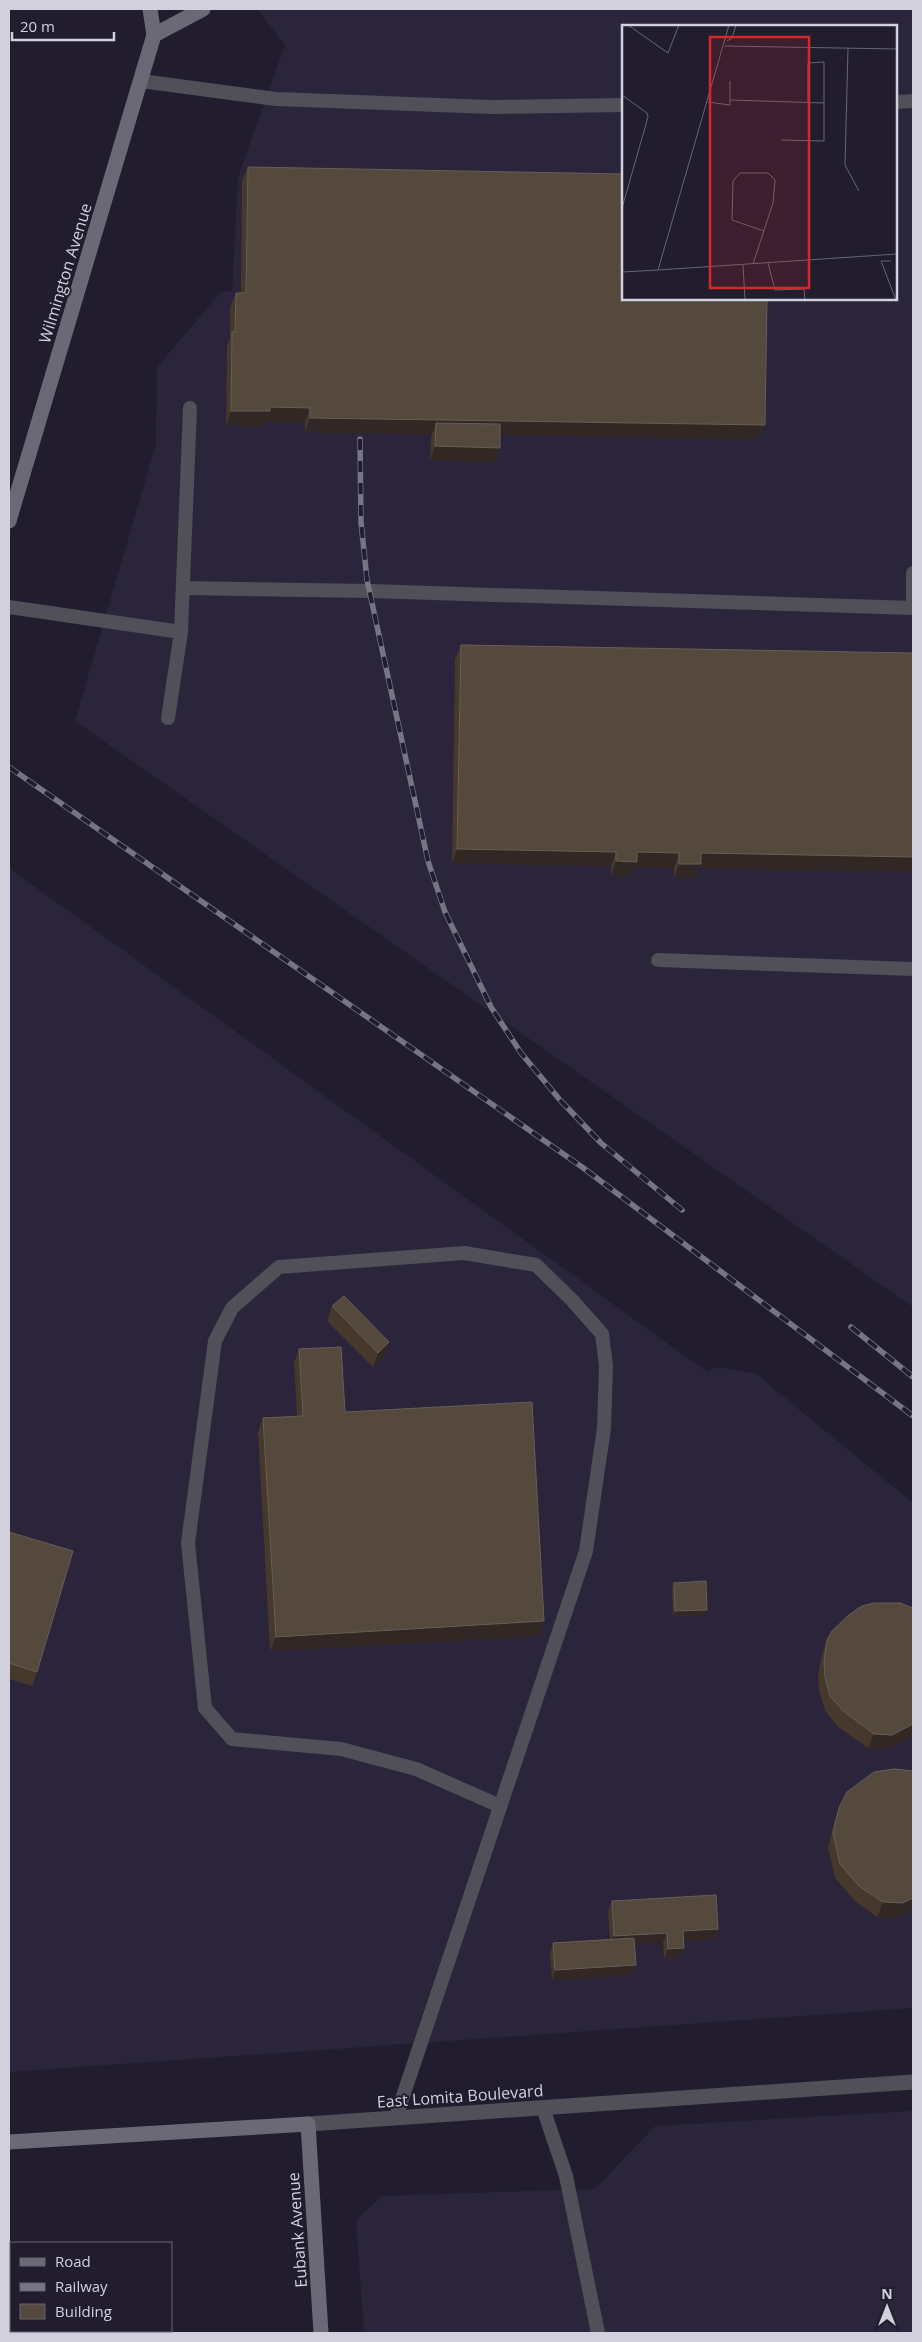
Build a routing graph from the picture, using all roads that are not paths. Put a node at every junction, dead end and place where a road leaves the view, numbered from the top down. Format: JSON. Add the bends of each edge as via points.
{"nodes":[{"id":1,"x":150,"y":9,"type":"edge"},
{"id":2,"x":203,"y":9,"type":"edge"},
{"id":3,"x":154,"y":35,"type":"junction"},
{"id":4,"x":141,"y":81,"type":"junction"},
{"id":5,"x":913,"y":101,"type":"edge"},
{"id":6,"x":897,"y":102,"type":"edge"},
{"id":7,"x":622,"y":105,"type":"edge"},
{"id":8,"x":190,"y":408,"type":"dead end"},
{"id":9,"x":9,"y":521,"type":"edge"},
{"id":10,"x":913,"y":573,"type":"edge"},
{"id":11,"x":183,"y":588,"type":"junction"},
{"id":12,"x":9,"y":607,"type":"edge"},
{"id":13,"x":913,"y":608,"type":"edge"},
{"id":14,"x":181,"y":632,"type":"junction"},
{"id":15,"x":168,"y":718,"type":"dead end"},
{"id":16,"x":658,"y":960,"type":"dead end"},
{"id":17,"x":913,"y":969,"type":"edge"},
{"id":18,"x":500,"y":1806,"type":"junction"},
{"id":19,"x":913,"y":2082,"type":"edge"},
{"id":20,"x":543,"y":2108,"type":"junction"},
{"id":21,"x":396,"y":2117,"type":"junction"},
{"id":22,"x":308,"y":2124,"type":"junction"},
{"id":23,"x":9,"y":2142,"type":"edge"},
{"id":24,"x":321,"y":2333,"type":"edge"},
{"id":25,"x":598,"y":2333,"type":"edge"}],
"edges":[{"from":1,"to":3,"type":"main road","name":"Wilmington Avenue"},
{"from":2,"to":3,"type":"main road"},
{"from":3,"to":4,"type":"main road","name":"Wilmington Avenue"},
{"from":4,"to":7,"type":"lane","via":[[276,99],[491,107]]},
{"from":4,"to":9,"type":"main road","name":"Wilmington Avenue"},
{"from":5,"to":6,"type":"lane"},
{"from":8,"to":11,"type":"lane"},
{"from":10,"to":13,"type":"lane"},
{"from":11,"to":13,"type":"lane"},
{"from":11,"to":14,"type":"lane"},
{"from":12,"to":14,"type":"lane"},
{"from":14,"to":15,"type":"lane"},
{"from":16,"to":17,"type":"lane"},
{"from":18,"to":18,"type":"lane","via":[[586,1551],[604,1428],[606,1366],[602,1334],[536,1265],[464,1253],[279,1267],[232,1308],[215,1341],[188,1543],[205,1708],[232,1740],[341,1749],[416,1768]]},
{"from":18,"to":21,"type":"lane"},
{"from":19,"to":20,"type":"street","name":"East Lomita Boulevard"},
{"from":20,"to":21,"type":"street","name":"East Lomita Boulevard"},
{"from":20,"to":25,"type":"lane","via":[[566,2176]]},
{"from":21,"to":22,"type":"street","name":"East Lomita Boulevard"},
{"from":22,"to":23,"type":"main road","name":"East Lomita Boulevard"},
{"from":22,"to":24,"type":"main road","name":"Eubank Avenue"}]}
